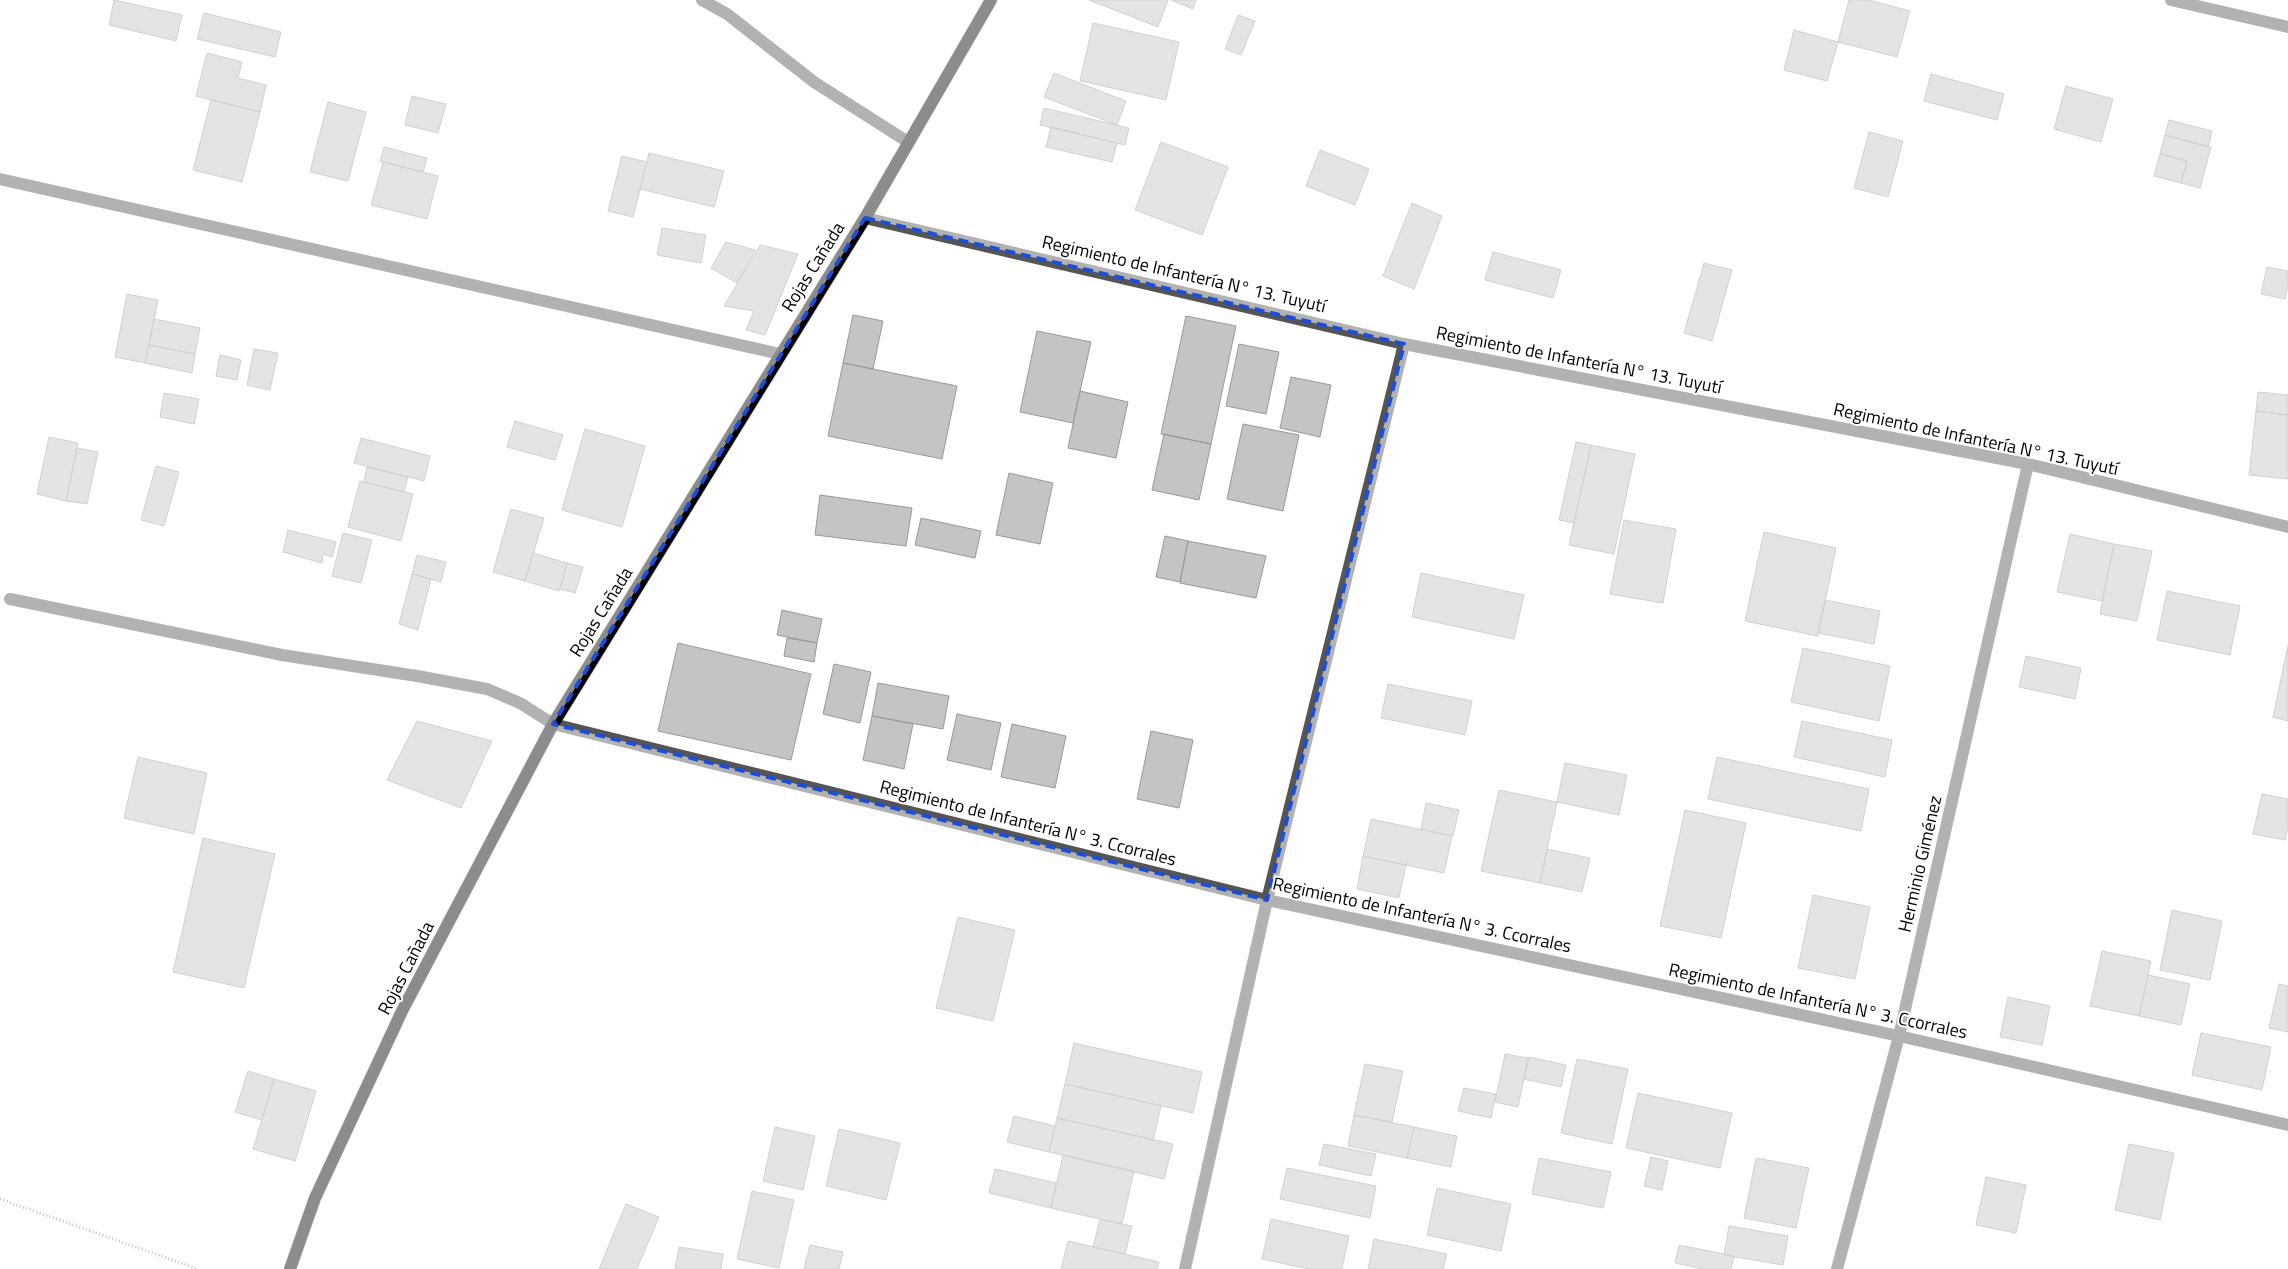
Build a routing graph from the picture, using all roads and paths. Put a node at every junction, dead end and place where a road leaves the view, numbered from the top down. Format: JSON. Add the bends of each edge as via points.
{"nodes":[{"id":1,"x":702,"y":0,"type":"edge"},
{"id":2,"x":991,"y":0,"type":"edge"},
{"id":3,"x":2171,"y":0,"type":"edge"},
{"id":4,"x":2288,"y":27,"type":"edge"},
{"id":5,"x":908,"y":142,"type":"junction"},
{"id":6,"x":0,"y":179,"type":"edge"},
{"id":7,"x":865,"y":218,"type":"junction"},
{"id":8,"x":1404,"y":344,"type":"junction"},
{"id":9,"x":780,"y":354,"type":"junction"},
{"id":10,"x":2028,"y":464,"type":"junction"},
{"id":11,"x":2288,"y":527,"type":"edge"},
{"id":12,"x":10,"y":599,"type":"dead end"},
{"id":13,"x":553,"y":724,"type":"junction"},
{"id":14,"x":1267,"y":900,"type":"junction"},
{"id":15,"x":1898,"y":1036,"type":"junction"},
{"id":16,"x":2288,"y":1125,"type":"edge"},
{"id":17,"x":0,"y":1200,"type":"edge"},
{"id":18,"x":198,"y":1269,"type":"edge"},
{"id":19,"x":290,"y":1269,"type":"edge"},
{"id":20,"x":1185,"y":1269,"type":"edge"},
{"id":21,"x":1838,"y":1269,"type":"edge"}],
"edges":[{"from":1,"to":5,"type":"street","via":[[727,14],[814,82]]},
{"from":2,"to":5,"type":"main road","name":"Rojas Cañada"},
{"from":3,"to":4,"type":"street"},
{"from":5,"to":7,"type":"main road","name":"Rojas Cañada"},
{"from":6,"to":9,"type":"street"},
{"from":7,"to":8,"type":"street","name":"Regimiento de Infantería N° 13. Tuyutí"},
{"from":7,"to":9,"type":"main road","name":"Rojas Cañada"},
{"from":8,"to":10,"type":"street","name":"Regimiento de Infantería N° 13. Tuyutí"},
{"from":8,"to":14,"type":"street"},
{"from":9,"to":13,"type":"main road","name":"Rojas Cañada"},
{"from":10,"to":11,"type":"street","name":"Regimiento de Infantería N° 13. Tuyutí"},
{"from":10,"to":15,"type":"street","name":"Herminio Giménez"},
{"from":12,"to":13,"type":"street","name":"Regimiento de Infantería N° 3. Ccorrales","via":[[282,655],[487,689],[520,703]]},
{"from":13,"to":14,"type":"street","name":"Regimiento de Infantería N° 3. Ccorrales"},
{"from":13,"to":19,"type":"main road","name":"Rojas Cañada","via":[[402,1011],[315,1198]]},
{"from":14,"to":15,"type":"street","name":"Regimiento de Infantería N° 3. Ccorrales"},
{"from":14,"to":20,"type":"street"},
{"from":15,"to":16,"type":"street","name":"Regimiento de Infantería N° 3. Ccorrales"},
{"from":15,"to":21,"type":"street","name":"Herminio Giménez"},
{"from":17,"to":18,"type":"path"}]}
